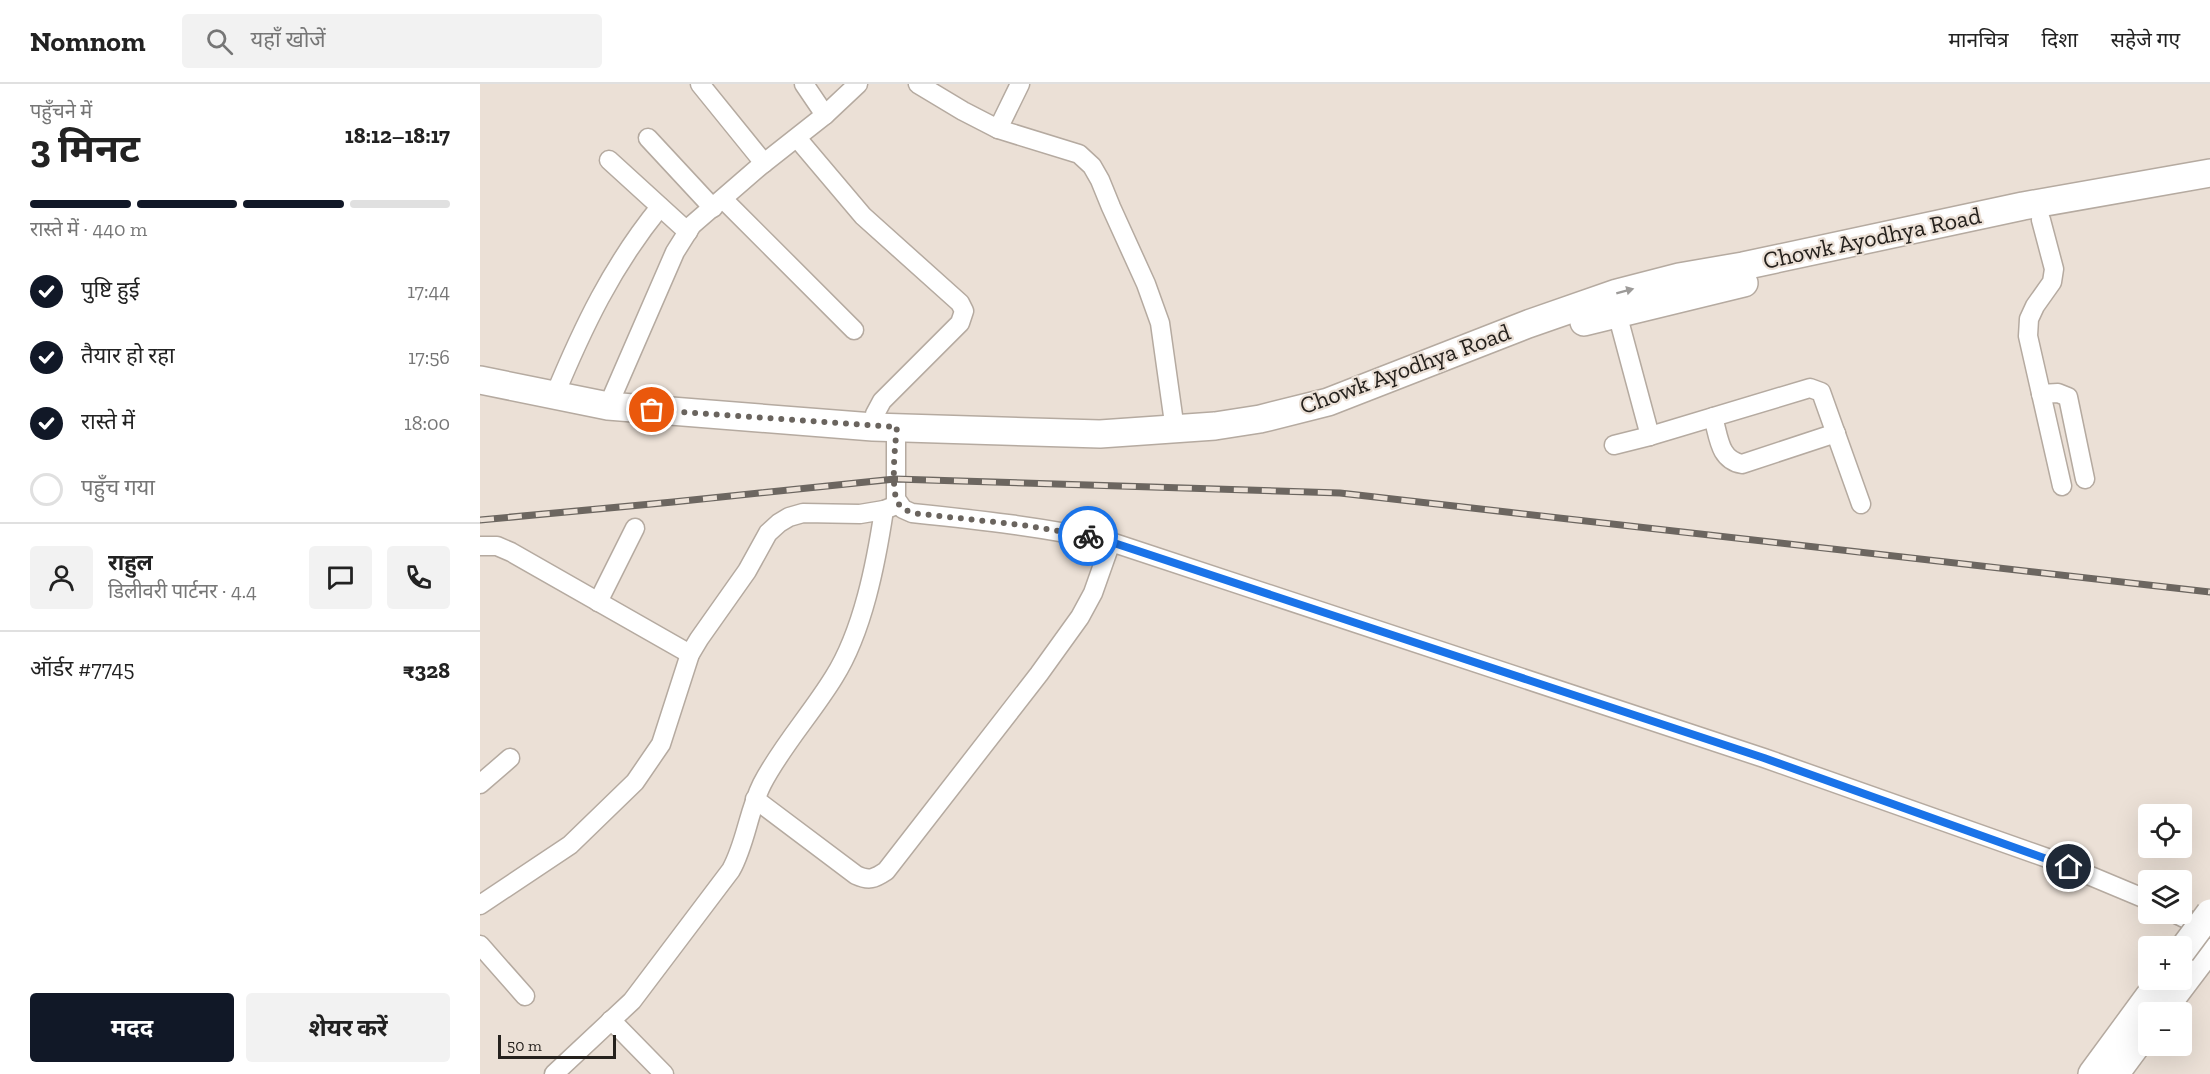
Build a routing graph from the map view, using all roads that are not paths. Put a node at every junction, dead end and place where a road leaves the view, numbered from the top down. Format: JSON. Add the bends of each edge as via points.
{"nodes":[{"id":1,"x":699,"y":84,"type":"edge"},
{"id":2,"x":804,"y":84,"type":"edge"},
{"id":3,"x":858,"y":84,"type":"edge"},
{"id":4,"x":918,"y":84,"type":"edge"},
{"id":5,"x":1020,"y":84,"type":"edge"},
{"id":6,"x":825,"y":115,"type":"junction"},
{"id":7,"x":998,"y":129,"type":"junction"},
{"id":8,"x":648,"y":138,"type":"dead end"},
{"id":9,"x":797,"y":138,"type":"junction"},
{"id":10,"x":609,"y":160,"type":"dead end"},
{"id":11,"x":764,"y":164,"type":"junction"},
{"id":12,"x":2210,"y":173,"type":"edge"},
{"id":13,"x":2210,"y":188,"type":"edge"},
{"id":14,"x":718,"y":203,"type":"junction"},
{"id":15,"x":660,"y":207,"type":"junction"},
{"id":16,"x":2041,"y":220,"type":"junction"},
{"id":17,"x":688,"y":232,"type":"junction"},
{"id":18,"x":1682,"y":287,"type":"junction"},
{"id":19,"x":1617,"y":313,"type":"junction"},
{"id":20,"x":854,"y":330,"type":"dead end"},
{"id":21,"x":480,"y":380,"type":"edge"},
{"id":22,"x":2041,"y":394,"type":"junction"},
{"id":23,"x":554,"y":397,"type":"junction"},
{"id":24,"x":480,"y":399,"type":"edge"},
{"id":25,"x":608,"y":406,"type":"junction"},
{"id":26,"x":1713,"y":417,"type":"junction"},
{"id":27,"x":1175,"y":430,"type":"junction"},
{"id":28,"x":888,"y":433,"type":"junction"},
{"id":29,"x":1836,"y":433,"type":"junction"},
{"id":30,"x":1650,"y":436,"type":"junction"},
{"id":31,"x":1614,"y":445,"type":"dead end"},
{"id":32,"x":2085,"y":478,"type":"dead end"},
{"id":33,"x":2061,"y":486,"type":"dead end"},
{"id":34,"x":1861,"y":504,"type":"dead end"},
{"id":35,"x":891,"y":507,"type":"junction"},
{"id":36,"x":635,"y":528,"type":"dead end"},
{"id":37,"x":1111,"y":542,"type":"junction"},
{"id":38,"x":480,"y":546,"type":"edge"},
{"id":39,"x":598,"y":602,"type":"junction"},
{"id":40,"x":690,"y":654,"type":"junction"},
{"id":41,"x":510,"y":758,"type":"dead end"},
{"id":42,"x":480,"y":784,"type":"edge"},
{"id":43,"x":755,"y":799,"type":"junction"},
{"id":44,"x":2138,"y":896,"type":"edge"},
{"id":45,"x":2210,"y":900,"type":"edge"},
{"id":46,"x":480,"y":905,"type":"edge"},
{"id":47,"x":2200,"y":923,"type":"edge"},
{"id":48,"x":2186,"y":936,"type":"edge"},
{"id":49,"x":2191,"y":936,"type":"edge"},
{"id":50,"x":480,"y":945,"type":"edge"},
{"id":51,"x":2192,"y":945,"type":"edge"},
{"id":52,"x":2210,"y":949,"type":"edge"},
{"id":53,"x":2143,"y":990,"type":"edge"},
{"id":54,"x":2154,"y":990,"type":"edge"},
{"id":55,"x":525,"y":996,"type":"dead end"},
{"id":56,"x":2170,"y":1002,"type":"edge"},
{"id":57,"x":611,"y":1020,"type":"junction"},
{"id":58,"x":2138,"y":1032,"type":"edge"},
{"id":59,"x":2138,"y":1045,"type":"edge"},
{"id":60,"x":554,"y":1074,"type":"edge"},
{"id":61,"x":664,"y":1074,"type":"edge"},
{"id":62,"x":2081,"y":1074,"type":"edge"},
{"id":63,"x":2092,"y":1074,"type":"edge"},
{"id":64,"x":2107,"y":1074,"type":"edge"},
{"id":65,"x":2116,"y":1074,"type":"edge"}],
"edges":[{"from":1,"to":11,"type":"street"},
{"from":2,"to":6,"type":"street"},
{"from":3,"to":6,"type":"street"},
{"from":4,"to":7,"type":"street"},
{"from":5,"to":7,"type":"street"},
{"from":6,"to":9,"type":"street"},
{"from":7,"to":27,"type":"street","via":[[1079,154],[1092,166],[1160,323]]},
{"from":8,"to":14,"type":"street"},
{"from":9,"to":11,"type":"street"},
{"from":9,"to":28,"type":"street","via":[[863,216],[960,303],[964,311],[960,322],[882,401],[875,414]]},
{"from":10,"to":15,"type":"street"},
{"from":11,"to":14,"type":"street"},
{"from":12,"to":18,"type":"main road","name":"Chowk Ayodhya Road","via":[[2023,206],[1743,266]]},
{"from":13,"to":16,"type":"main road","name":"Chowk Ayodhya Road"},
{"from":14,"to":17,"type":"street"},
{"from":14,"to":20,"type":"street"},
{"from":15,"to":17,"type":"street"},
{"from":15,"to":23,"type":"street","via":[[637,235],[584,325]]},
{"from":16,"to":18,"type":"main road","name":"Chowk Ayodhya Road"},
{"from":16,"to":22,"type":"street","via":[[2054,269],[2052,282],[2035,306],[2028,336]]},
{"from":17,"to":25,"type":"street","via":[[675,252]]},
{"from":18,"to":19,"type":"main road","name":"Chowk Ayodhya Road"},
{"from":27,"to":18,"type":"main road","name":"Chowk Ayodhya Road","one_way":true,"via":[[1260,419],[1328,402],[1617,293]]},
{"from":19,"to":28,"type":"main road","name":"Chowk Ayodhya Road","via":[[1508,348],[1275,433],[1198,445],[1105,451]]},
{"from":19,"to":30,"type":"street"},
{"from":21,"to":23,"type":"main road","name":"Chowk Ayodhya Road"},
{"from":22,"to":32,"type":"street","via":[[2068,397]]},
{"from":22,"to":33,"type":"street"},
{"from":23,"to":25,"type":"main road","name":"Chowk Ayodhya Road"},
{"from":24,"to":28,"type":"main road","name":"Chowk Ayodhya Road","via":[[580,418],[671,429]]},
{"from":25,"to":28,"type":"main road","name":"Chowk Ayodhya Road"},
{"from":26,"to":29,"type":"street","via":[[1810,388],[1821,392]]},
{"from":26,"to":29,"type":"street","via":[[1724,455],[1742,464]]},
{"from":26,"to":30,"type":"street"},
{"from":27,"to":28,"type":"main road","name":"Chowk Ayodhya Road","via":[[1100,434]]},
{"from":28,"to":35,"type":"street","via":[[896,499]]},
{"from":29,"to":34,"type":"street"},
{"from":30,"to":31,"type":"street"},
{"from":35,"to":37,"type":"street","via":[[912,513],[1063,531]]},
{"from":35,"to":40,"type":"street","via":[[860,514],[803,513],[779,523],[768,533]]},
{"from":35,"to":43,"type":"street","via":[[857,626],[836,675]]},
{"from":36,"to":39,"type":"street"},
{"from":37,"to":43,"type":"street","via":[[1080,617],[886,871],[866,880],[856,875]]},
{"from":37,"to":44,"type":"street","via":[[1764,758],[2050,859]]},
{"from":38,"to":39,"type":"street","via":[[496,546],[511,552]]},
{"from":39,"to":40,"type":"street"},
{"from":40,"to":46,"type":"street","via":[[661,744],[635,782],[570,845]]},
{"from":41,"to":42,"type":"street"},
{"from":43,"to":57,"type":"street","via":[[743,844],[731,870],[632,1001]]},
{"from":45,"to":47,"type":"street"},
{"from":47,"to":48,"type":"street"},
{"from":47,"to":49,"type":"main road","bridge":true},
{"from":47,"to":51,"type":"main road"},
{"from":50,"to":55,"type":"street"},
{"from":52,"to":56,"type":"street"},
{"from":53,"to":62,"type":"street"},
{"from":54,"to":63,"type":"main road"},
{"from":57,"to":60,"type":"street"},
{"from":57,"to":61,"type":"street"},
{"from":58,"to":64,"type":"main road"},
{"from":59,"to":65,"type":"street"}]}
